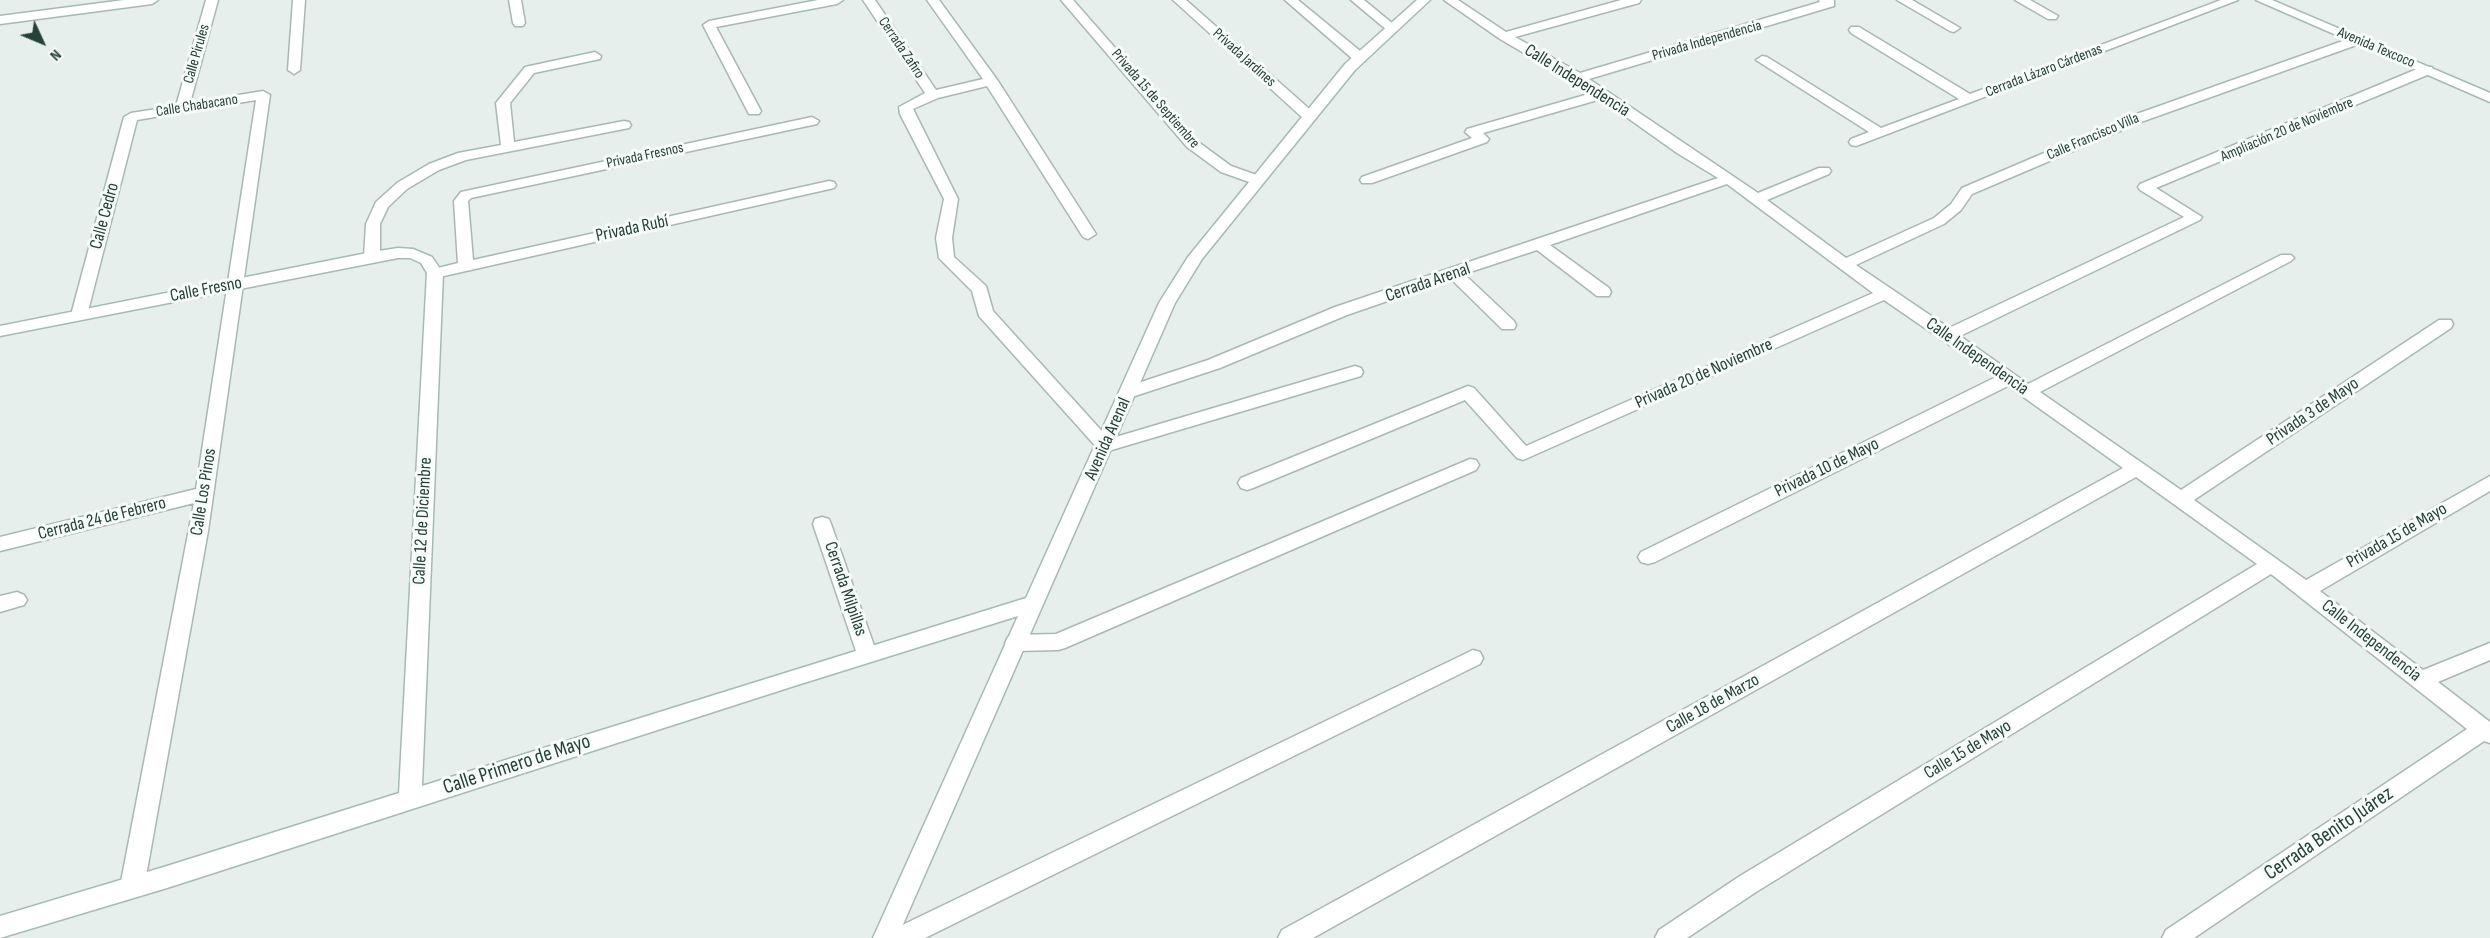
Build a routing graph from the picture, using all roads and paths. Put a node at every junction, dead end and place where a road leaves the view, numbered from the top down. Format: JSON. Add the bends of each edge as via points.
{"nodes":[{"id":1,"x":152,"y":0,"type":"edge"},
{"id":2,"x":212,"y":0,"type":"edge"},
{"id":3,"x":299,"y":0,"type":"edge"},
{"id":4,"x":515,"y":0,"type":"edge"},
{"id":5,"x":837,"y":0,"type":"edge"},
{"id":6,"x":869,"y":0,"type":"edge"},
{"id":7,"x":933,"y":0,"type":"edge"},
{"id":8,"x":1067,"y":0,"type":"edge"},
{"id":9,"x":1179,"y":0,"type":"edge"},
{"id":10,"x":1291,"y":0,"type":"edge"},
{"id":11,"x":1357,"y":0,"type":"edge"},
{"id":12,"x":1424,"y":0,"type":"edge"},
{"id":13,"x":1450,"y":0,"type":"edge"},
{"id":14,"x":1635,"y":0,"type":"edge"},
{"id":15,"x":1825,"y":0,"type":"edge"},
{"id":16,"x":1903,"y":0,"type":"edge"},
{"id":17,"x":2021,"y":0,"type":"edge"},
{"id":18,"x":2232,"y":0,"type":"edge"},
{"id":19,"x":2262,"y":0,"type":"edge"},
{"id":20,"x":820,"y":2,"type":"edge"},
{"id":21,"x":119,"y":3,"type":"edge"},
{"id":22,"x":2052,"y":16,"type":"dead end"},
{"id":23,"x":0,"y":20,"type":"edge"},
{"id":24,"x":519,"y":23,"type":"dead end"},
{"id":25,"x":1392,"y":28,"type":"junction"},
{"id":26,"x":1954,"y":28,"type":"dead end"},
{"id":27,"x":1855,"y":30,"type":"dead end"},
{"id":28,"x":1504,"y":36,"type":"junction"},
{"id":29,"x":2358,"y":40,"type":"junction"},
{"id":30,"x":595,"y":56,"type":"dead end"},
{"id":31,"x":1360,"y":58,"type":"junction"},
{"id":32,"x":1761,"y":60,"type":"dead end"},
{"id":33,"x":294,"y":70,"type":"dead end"},
{"id":34,"x":2427,"y":70,"type":"junction"},
{"id":35,"x":1579,"y":78,"type":"junction"},
{"id":36,"x":991,"y":81,"type":"junction"},
{"id":37,"x":263,"y":95,"type":"joint"},
{"id":38,"x":1601,"y":95,"type":"junction"},
{"id":39,"x":933,"y":96,"type":"junction"},
{"id":40,"x":2490,"y":98,"type":"edge"},
{"id":41,"x":1969,"y":99,"type":"junction"},
{"id":42,"x":182,"y":107,"type":"junction"},
{"id":43,"x":754,"y":111,"type":"dead end"},
{"id":44,"x":1309,"y":116,"type":"junction"},
{"id":45,"x":131,"y":117,"type":"joint"},
{"id":46,"x":812,"y":121,"type":"dead end"},
{"id":47,"x":624,"y":124,"type":"dead end"},
{"id":48,"x":1880,"y":133,"type":"junction"},
{"id":49,"x":1856,"y":142,"type":"dead end"},
{"id":50,"x":508,"y":147,"type":"junction"},
{"id":51,"x":1824,"y":171,"type":"dead end"},
{"id":52,"x":1730,"y":179,"type":"junction"},
{"id":53,"x":1257,"y":180,"type":"junction"},
{"id":54,"x":1367,"y":180,"type":"dead end"},
{"id":55,"x":829,"y":185,"type":"dead end"},
{"id":56,"x":1756,"y":198,"type":"junction"},
{"id":57,"x":1088,"y":234,"type":"dead end"},
{"id":58,"x":1539,"y":244,"type":"junction"},
{"id":59,"x":372,"y":257,"type":"junction"},
{"id":60,"x":2286,"y":258,"type":"dead end"},
{"id":61,"x":1845,"y":264,"type":"junction"},
{"id":62,"x":466,"y":265,"type":"junction"},
{"id":63,"x":435,"y":273,"type":"junction"},
{"id":64,"x":1455,"y":274,"type":"junction"},
{"id":65,"x":236,"y":284,"type":"junction"},
{"id":66,"x":1603,"y":292,"type":"dead end"},
{"id":67,"x":1885,"y":294,"type":"junction"},
{"id":68,"x":79,"y":315,"type":"junction"},
{"id":69,"x":2445,"y":324,"type":"dead end"},
{"id":70,"x":1508,"y":325,"type":"dead end"},
{"id":71,"x":0,"y":331,"type":"edge"},
{"id":72,"x":1948,"y":336,"type":"junction"},
{"id":73,"x":1355,"y":372,"type":"dead end"},
{"id":74,"x":2007,"y":379,"type":"junction"},
{"id":75,"x":1129,"y":392,"type":"junction"},
{"id":76,"x":2026,"y":392,"type":"junction"},
{"id":77,"x":1105,"y":446,"type":"junction"},
{"id":78,"x":1470,"y":465,"type":"dead end"},
{"id":79,"x":2136,"y":469,"type":"junction"},
{"id":80,"x":1246,"y":483,"type":"dead end"},
{"id":81,"x":2490,"y":483,"type":"edge"},
{"id":82,"x":204,"y":494,"type":"junction"},
{"id":83,"x":2182,"y":499,"type":"junction"},
{"id":84,"x":822,"y":524,"type":"dead end"},
{"id":85,"x":0,"y":544,"type":"edge"},
{"id":86,"x":1648,"y":557,"type":"dead end"},
{"id":87,"x":2272,"y":564,"type":"junction"},
{"id":88,"x":2305,"y":590,"type":"junction"},
{"id":89,"x":1033,"y":604,"type":"junction"},
{"id":90,"x":1015,"y":643,"type":"junction"},
{"id":91,"x":2490,"y":651,"type":"edge"},
{"id":92,"x":867,"y":654,"type":"junction"},
{"id":93,"x":1473,"y":658,"type":"dead end"},
{"id":94,"x":2421,"y":680,"type":"junction"},
{"id":95,"x":2487,"y":732,"type":"edge"},
{"id":96,"x":410,"y":800,"type":"junction"},
{"id":97,"x":132,"y":887,"type":"junction"},
{"id":98,"x":0,"y":927,"type":"edge"},
{"id":99,"x":885,"y":938,"type":"edge"},
{"id":100,"x":900,"y":938,"type":"edge"},
{"id":101,"x":1290,"y":938,"type":"edge"},
{"id":102,"x":1667,"y":938,"type":"edge"},
{"id":103,"x":2174,"y":938,"type":"edge"}],
"edges":[{"from":1,"to":21,"type":"street"},
{"from":2,"to":42,"type":"street","name":"Calle Pirules"},
{"from":3,"to":33,"type":"street"},
{"from":4,"to":24,"type":"street"},
{"from":5,"to":20,"type":"street"},
{"from":6,"to":39,"type":"street","name":"Cerrada Zafiro"},
{"from":7,"to":36,"type":"street"},
{"from":8,"to":53,"type":"street","name":"Privada 15 de Septiembre","via":[[1192,144],[1226,169]]},
{"from":9,"to":44,"type":"street","name":"Privada Jardines"},
{"from":10,"to":31,"type":"street"},
{"from":11,"to":25,"type":"street"},
{"from":12,"to":25,"type":"street","name":"Avenida Arenal"},
{"from":13,"to":28,"type":"street","name":"Calle Independencia"},
{"from":14,"to":28,"type":"street"},
{"from":15,"to":35,"type":"street","name":"Privada Independencia","via":[[1830,3]]},
{"from":16,"to":26,"type":"street"},
{"from":17,"to":22,"type":"street"},
{"from":18,"to":41,"type":"street","name":"Cerrada Lázaro Cárdenas"},
{"from":19,"to":29,"type":"street","name":"Avenida Texcoco"},
{"from":20,"to":43,"type":"street","via":[[709,25]]},
{"from":21,"to":23,"type":"street"},
{"from":25,"to":31,"type":"street","name":"Avenida Arenal"},
{"from":27,"to":41,"type":"street"},
{"from":28,"to":35,"type":"street","name":"Calle Independencia"},
{"from":29,"to":34,"type":"street","name":"Avenida Texcoco"},
{"from":29,"to":61,"type":"street","name":"Calle Francisco Villa","via":[[2136,118],[1967,191],[1956,207],[1939,220]]},
{"from":30,"to":50,"type":"street","via":[[531,70],[503,103]]},
{"from":31,"to":44,"type":"street","name":"Avenida Arenal"},
{"from":32,"to":48,"type":"street"},
{"from":34,"to":40,"type":"street","name":"Avenida Texcoco"},
{"from":34,"to":72,"type":"street","name":"Ampliación 20 de Noviembre","via":[[2145,187],[2195,217]]},
{"from":35,"to":38,"type":"street","name":"Calle Independencia"},
{"from":36,"to":39,"type":"street"},
{"from":36,"to":57,"type":"street"},
{"from":37,"to":42,"type":"street","name":"Calle Chabacano"},
{"from":37,"to":65,"type":"street","name":"Calle Los Pinos"},
{"from":38,"to":52,"type":"street","name":"Calle Independencia"},
{"from":38,"to":54,"type":"street","via":[[1472,132],[1482,139]]},
{"from":39,"to":77,"type":"street","via":[[906,107],[951,199],[944,238],[947,258],[980,289],[985,312]]},
{"from":41,"to":48,"type":"street","name":"Cerrada Lázaro Cárdenas"},
{"from":42,"to":45,"type":"street","name":"Calle Chabacano"},
{"from":44,"to":53,"type":"street","name":"Avenida Arenal"},
{"from":45,"to":68,"type":"street","name":"Calle Cedro"},
{"from":46,"to":62,"type":"street","name":"Privada Fresnos","via":[[466,195],[461,201]]},
{"from":47,"to":50,"type":"street"},
{"from":48,"to":49,"type":"street","name":"Cerrada Lázaro Cárdenas"},
{"from":50,"to":59,"type":"street","via":[[463,156],[402,186],[381,205],[373,224]]},
{"from":51,"to":56,"type":"street"},
{"from":52,"to":56,"type":"street","name":"Calle Independencia"},
{"from":52,"to":58,"type":"street","name":"Cerrada Arenal"},
{"from":53,"to":75,"type":"street","name":"Avenida Arenal","via":[[1196,257],[1167,303]]},
{"from":55,"to":62,"type":"street","name":"Privada Rubí"},
{"from":56,"to":61,"type":"street","name":"Calle Independencia"},
{"from":58,"to":64,"type":"street","name":"Cerrada Arenal"},
{"from":58,"to":66,"type":"street"},
{"from":59,"to":63,"type":"street","name":"Calle Fresno","via":[[413,254],[427,260]]},
{"from":59,"to":65,"type":"street","name":"Calle Fresno"},
{"from":60,"to":76,"type":"street"},
{"from":61,"to":67,"type":"street","name":"Calle Independencia"},
{"from":62,"to":63,"type":"street","name":"Privada Rubí"},
{"from":63,"to":96,"type":"street","name":"Calle 12 de Diciembre"},
{"from":64,"to":70,"type":"street"},
{"from":64,"to":75,"type":"street","name":"Cerrada Arenal","via":[[1341,312],[1214,364]]},
{"from":65,"to":68,"type":"street","name":"Calle Fresno"},
{"from":65,"to":82,"type":"street","name":"Calle Los Pinos"},
{"from":67,"to":72,"type":"street","name":"Calle Independencia"},
{"from":67,"to":80,"type":"street","name":"Privada 20 de Noviembre","via":[[1523,454],[1468,392]]},
{"from":68,"to":71,"type":"street","name":"Calle Fresno"},
{"from":69,"to":83,"type":"street","name":"Privada 3 de Mayo"},
{"from":72,"to":74,"type":"street","name":"Calle Independencia"},
{"from":73,"to":77,"type":"street"},
{"from":74,"to":76,"type":"street","name":"Calle Independencia"},
{"from":74,"to":86,"type":"street","name":"Privada 10 de Mayo"},
{"from":75,"to":77,"type":"street","name":"Avenida Arenal"},
{"from":76,"to":79,"type":"street","name":"Calle Independencia"},
{"from":77,"to":89,"type":"street","name":"Avenida Arenal"},
{"from":78,"to":90,"type":"street","via":[[1058,642]]},
{"from":79,"to":83,"type":"street","name":"Calle Independencia"},
{"from":79,"to":101,"type":"street","name":"Calle 18 de Marzo"},
{"from":81,"to":88,"type":"street","name":"Privada 15 de Mayo"},
{"from":82,"to":85,"type":"street","name":"Cerrada 24 de Febrero"},
{"from":82,"to":97,"type":"street","name":"Calle Los Pinos"},
{"from":83,"to":87,"type":"street","name":"Calle Independencia"},
{"from":84,"to":92,"type":"street","name":"Cerrada Milpillas"},
{"from":87,"to":88,"type":"street","name":"Calle Independencia"},
{"from":87,"to":102,"type":"street","name":"Calle 15 de Mayo","via":[[1748,884]]},
{"from":88,"to":94,"type":"street","name":"Calle Independencia"},
{"from":89,"to":90,"type":"street","name":"Avenida Arenal"},
{"from":89,"to":92,"type":"street","name":"Calle Primero de Mayo"},
{"from":90,"to":99,"type":"street","name":"Avenida Arenal"},
{"from":91,"to":94,"type":"street"},
{"from":92,"to":96,"type":"street","name":"Calle Primero de Mayo"},
{"from":93,"to":100,"type":"street"},
{"from":94,"to":95,"type":"street","name":"Calle Independencia"},
{"from":95,"to":103,"type":"street","name":"Cerrada Benito Juárez"},
{"from":96,"to":97,"type":"street","name":"Calle Primero de Mayo"},
{"from":97,"to":98,"type":"street","name":"Calle Primero de Mayo"}]}
